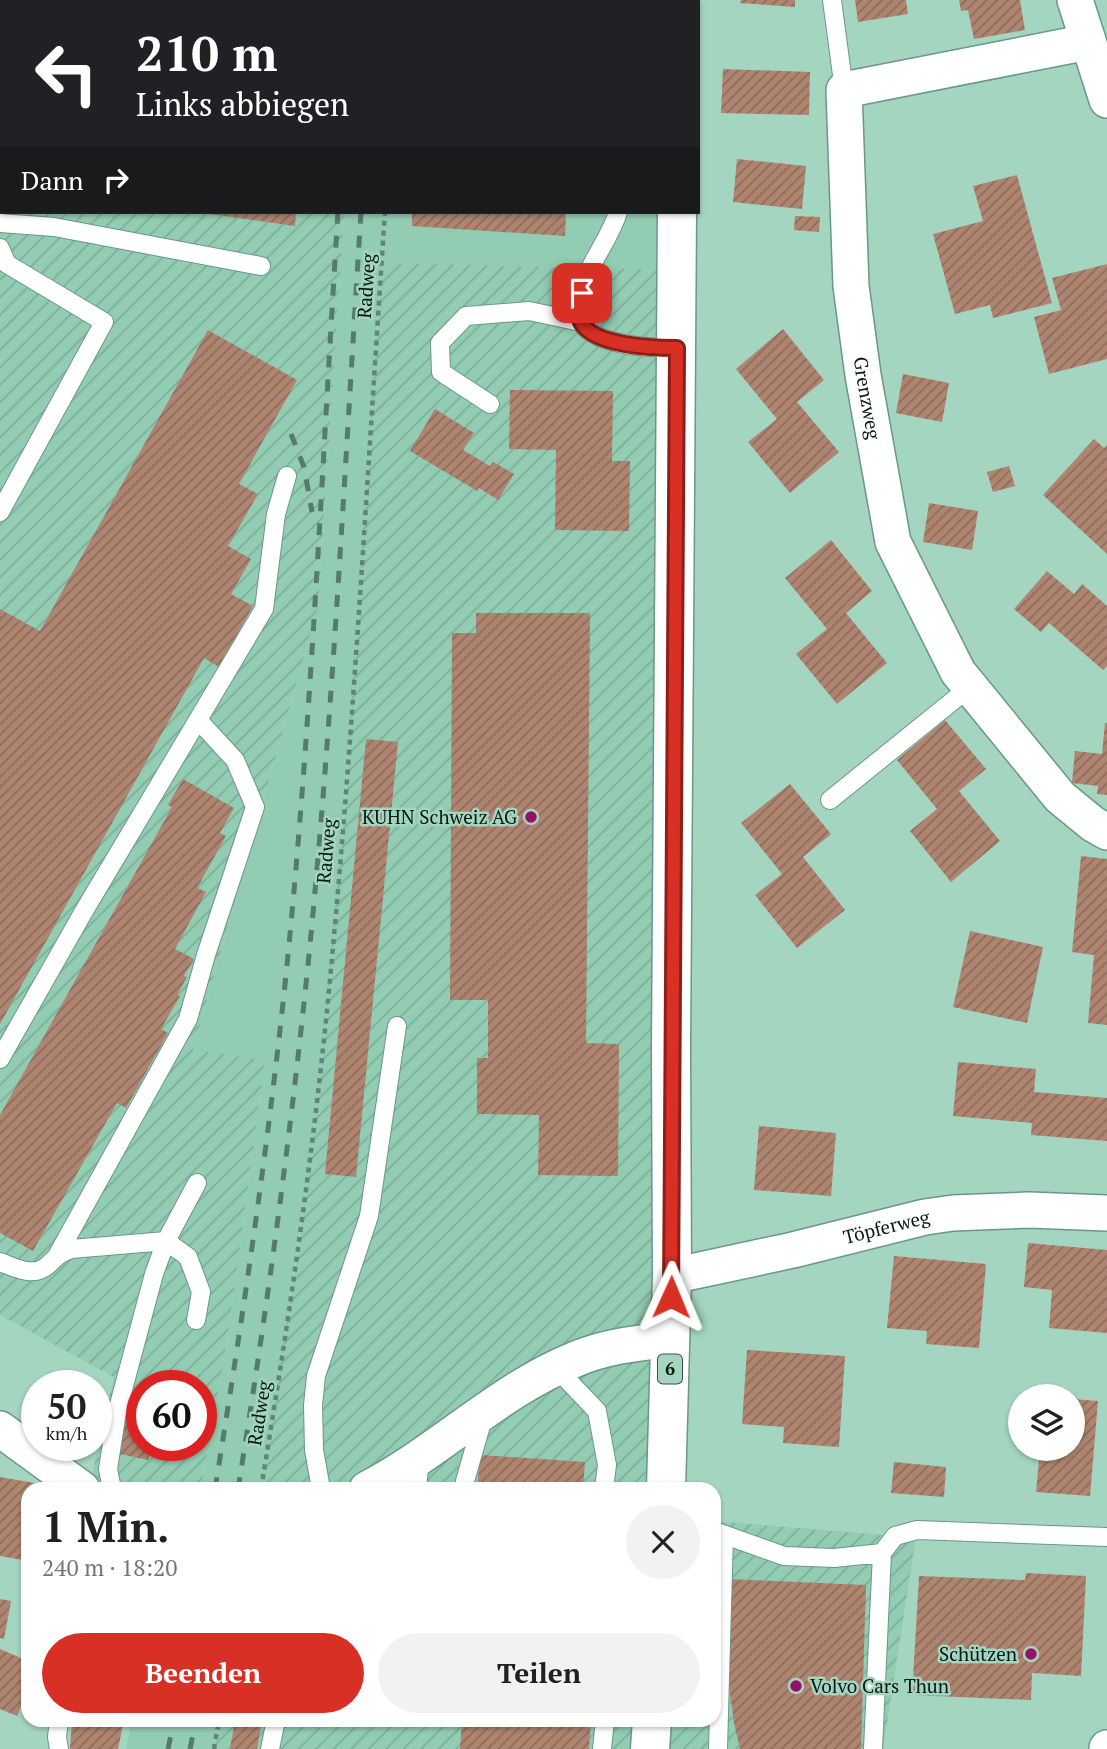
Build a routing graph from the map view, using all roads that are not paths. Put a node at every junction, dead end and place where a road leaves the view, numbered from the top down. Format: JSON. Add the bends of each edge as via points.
{"nodes":[{"id":1,"x":832,"y":0,"type":"edge"},
{"id":2,"x":1075,"y":0,"type":"edge"},
{"id":3,"x":1088,"y":42,"type":"junction"},
{"id":4,"x":844,"y":90,"type":"junction"},
{"id":5,"x":1107,"y":100,"type":"edge"},
{"id":6,"x":617,"y":214,"type":"edge"},
{"id":7,"x":677,"y":214,"type":"edge"},
{"id":8,"x":0,"y":223,"type":"edge"},
{"id":9,"x":2,"y":263,"type":"edge"},
{"id":10,"x":261,"y":266,"type":"dead end"},
{"id":11,"x":581,"y":321,"type":"junction"},
{"id":12,"x":677,"y":348,"type":"junction"},
{"id":13,"x":490,"y":404,"type":"dead end"},
{"id":14,"x":287,"y":476,"type":"dead end"},
{"id":15,"x":0,"y":512,"type":"edge"},
{"id":16,"x":970,"y":687,"type":"junction"},
{"id":17,"x":199,"y":720,"type":"junction"},
{"id":18,"x":830,"y":800,"type":"dead end"},
{"id":19,"x":1107,"y":832,"type":"edge"},
{"id":20,"x":397,"y":1026,"type":"dead end"},
{"id":21,"x":0,"y":1059,"type":"edge"},
{"id":22,"x":197,"y":1183,"type":"dead end"},
{"id":23,"x":1107,"y":1213,"type":"edge"},
{"id":24,"x":166,"y":1241,"type":"junction"},
{"id":25,"x":58,"y":1254,"type":"junction"},
{"id":26,"x":0,"y":1262,"type":"edge"},
{"id":27,"x":672,"y":1276,"type":"junction"},
{"id":28,"x":196,"y":1320,"type":"dead end"},
{"id":29,"x":671,"y":1339,"type":"junction"},
{"id":30,"x":556,"y":1368,"type":"junction"},
{"id":31,"x":486,"y":1410,"type":"junction"},
{"id":32,"x":0,"y":1429,"type":"edge"},
{"id":33,"x":418,"y":1473,"type":"edge"},
{"id":34,"x":72,"y":1482,"type":"edge"},
{"id":35,"x":110,"y":1482,"type":"edge"},
{"id":36,"x":320,"y":1482,"type":"edge"},
{"id":37,"x":380,"y":1482,"type":"edge"},
{"id":38,"x":465,"y":1482,"type":"edge"},
{"id":39,"x":605,"y":1482,"type":"edge"},
{"id":40,"x":666,"y":1482,"type":"edge"},
{"id":41,"x":721,"y":1534,"type":"edge"},
{"id":42,"x":1107,"y":1537,"type":"edge"},
{"id":43,"x":882,"y":1553,"type":"junction"},
{"id":44,"x":58,"y":1727,"type":"edge"},
{"id":45,"x":275,"y":1727,"type":"edge"},
{"id":46,"x":605,"y":1727,"type":"edge"},
{"id":47,"x":652,"y":1727,"type":"edge"},
{"id":48,"x":718,"y":1727,"type":"edge"},
{"id":49,"x":59,"y":1749,"type":"edge"},
{"id":50,"x":270,"y":1749,"type":"edge"},
{"id":51,"x":602,"y":1749,"type":"edge"},
{"id":52,"x":650,"y":1749,"type":"edge"},
{"id":53,"x":718,"y":1749,"type":"edge"},
{"id":54,"x":873,"y":1749,"type":"edge"}],
"edges":[{"from":1,"to":4,"type":"lane","name":"Grenzweg"},
{"from":2,"to":3,"type":"street"},
{"from":3,"to":4,"type":"street"},
{"from":3,"to":5,"type":"street"},
{"from":4,"to":16,"type":"street","name":"Grenzweg","via":[[851,286],[889,524],[900,559]]},
{"from":6,"to":11,"type":"lane","via":[[586,279],[579,307]]},
{"from":7,"to":12,"type":"main road","number":"6"},
{"from":8,"to":10,"type":"lane","via":[[54,227]]},
{"from":9,"to":15,"type":"lane","via":[[104,322]]},
{"from":11,"to":12,"type":"lane","via":[[600,336],[633,346]]},
{"from":11,"to":13,"type":"lane","via":[[529,311],[466,316],[440,343],[442,372]]},
{"from":12,"to":27,"type":"main road","number":"6"},
{"from":14,"to":17,"type":"lane","via":[[276,514],[264,609]]},
{"from":16,"to":18,"type":"lane"},
{"from":16,"to":19,"type":"street","name":"Grenzweg","via":[[1060,797]]},
{"from":17,"to":21,"type":"lane"},
{"from":17,"to":25,"type":"lane","via":[[235,760],[254,807],[188,1019]]},
{"from":20,"to":36,"type":"lane","via":[[369,1216],[316,1376],[314,1450]]},
{"from":22,"to":24,"type":"lane"},
{"from":23,"to":27,"type":"street","name":"Töpferweg","via":[[1028,1210],[934,1216]]},
{"from":24,"to":25,"type":"lane","via":[[91,1246]]},
{"from":24,"to":28,"type":"lane","via":[[188,1257],[201,1292]]},
{"from":24,"to":35,"type":"lane","via":[[117,1412]]},
{"from":25,"to":26,"type":"lane","via":[[37,1272]]},
{"from":27,"to":29,"type":"main road","number":"6"},
{"from":29,"to":30,"type":"street","via":[[613,1347]]},
{"from":29,"to":40,"type":"main road","number":"6"},
{"from":30,"to":31,"type":"street"},
{"from":30,"to":39,"type":"lane","via":[[597,1411],[607,1465]]},
{"from":31,"to":33,"type":"street"},
{"from":31,"to":38,"type":"lane"},
{"from":32,"to":34,"type":"street"},
{"from":33,"to":37,"type":"street","via":[[401,1471]]},
{"from":41,"to":43,"type":"lane","via":[[784,1556],[834,1558]]},
{"from":42,"to":43,"type":"lane","via":[[917,1530],[895,1536]]},
{"from":43,"to":54,"type":"lane"},
{"from":44,"to":49,"type":"lane"},
{"from":45,"to":50,"type":"lane"},
{"from":46,"to":51,"type":"lane"},
{"from":47,"to":52,"type":"main road"},
{"from":48,"to":53,"type":"lane"}]}
